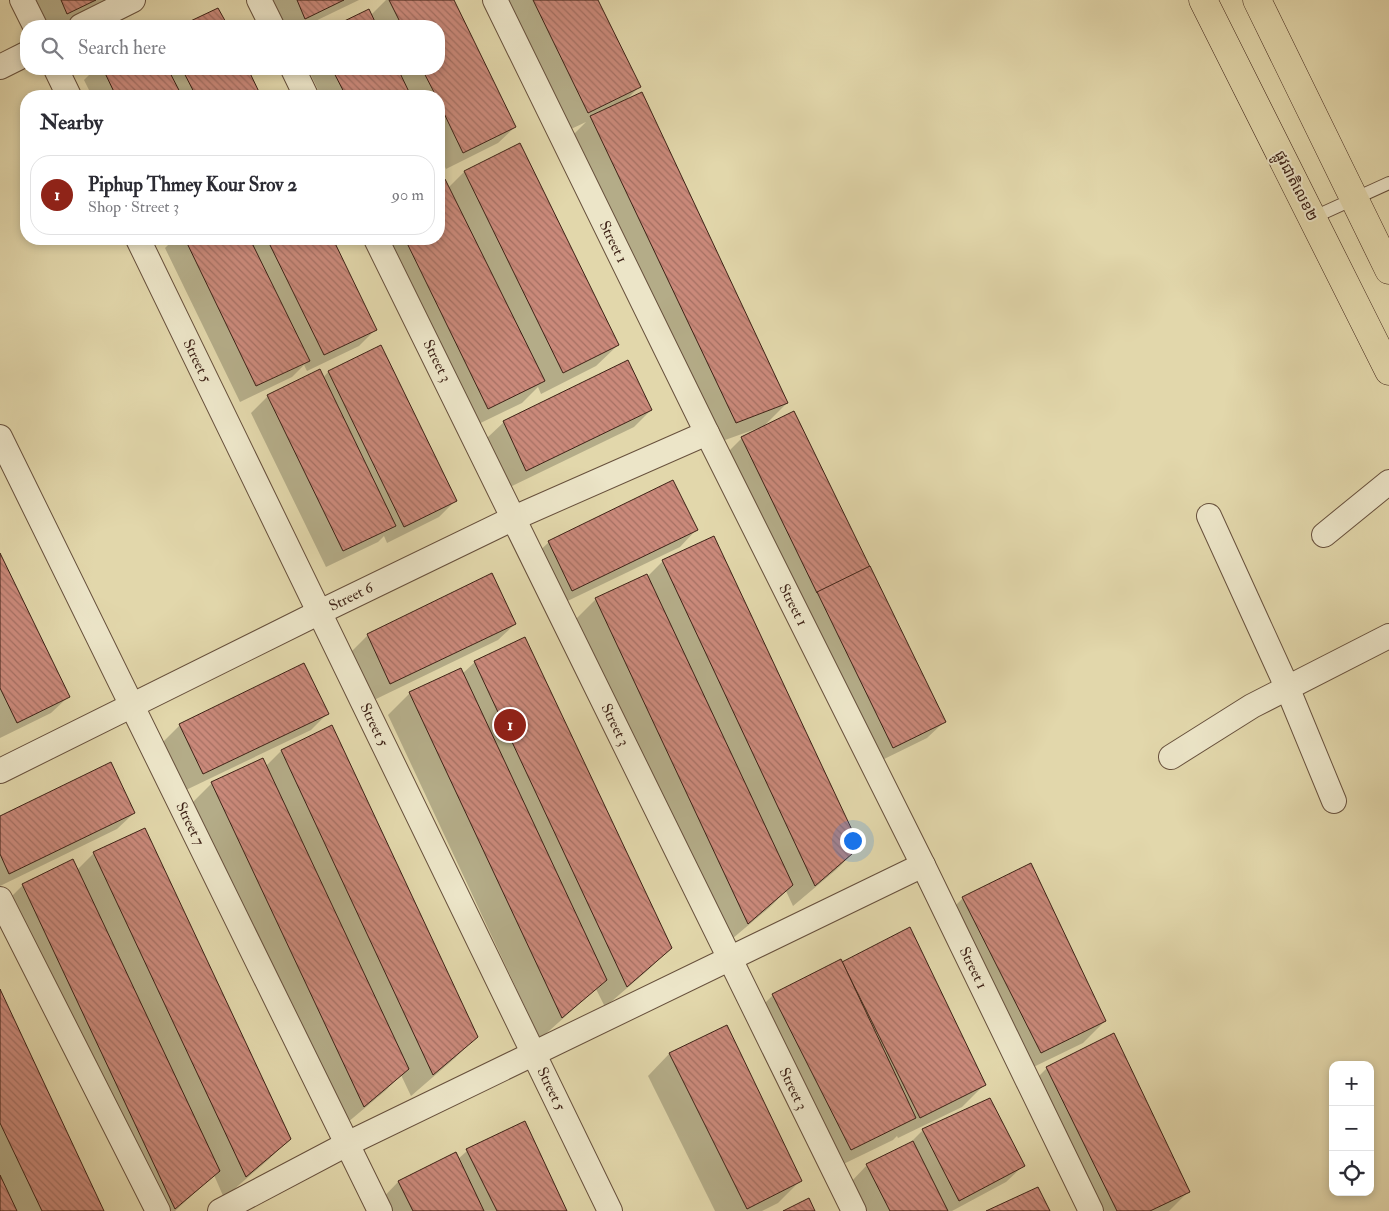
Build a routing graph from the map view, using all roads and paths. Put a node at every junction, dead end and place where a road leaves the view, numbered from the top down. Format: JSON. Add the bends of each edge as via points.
{"nodes":[{"id":1,"x":22,"y":0,"type":"edge"},
{"id":2,"x":133,"y":0,"type":"edge"},
{"id":3,"x":259,"y":0,"type":"edge"},
{"id":4,"x":495,"y":0,"type":"edge"},
{"id":5,"x":1203,"y":0,"type":"edge"},
{"id":6,"x":1257,"y":0,"type":"edge"},
{"id":7,"x":32,"y":20,"type":"edge"},
{"id":8,"x":93,"y":20,"type":"edge"},
{"id":9,"x":269,"y":20,"type":"edge"},
{"id":10,"x":20,"y":57,"type":"edge"},
{"id":11,"x":0,"y":67,"type":"edge"},
{"id":12,"x":59,"y":75,"type":"edge"},
{"id":13,"x":296,"y":75,"type":"edge"},
{"id":14,"x":66,"y":90,"type":"edge"},
{"id":15,"x":303,"y":90,"type":"edge"},
{"id":16,"x":1389,"y":183,"type":"edge"},
{"id":17,"x":1354,"y":199,"type":"junction"},
{"id":18,"x":1312,"y":218,"type":"junction"},
{"id":19,"x":141,"y":245,"type":"edge"},
{"id":20,"x":379,"y":245,"type":"edge"},
{"id":21,"x":1389,"y":270,"type":"edge"},
{"id":22,"x":1389,"y":371,"type":"edge"},
{"id":23,"x":706,"y":433,"type":"junction"},
{"id":24,"x":0,"y":437,"type":"edge"},
{"id":25,"x":1389,"y":482,"type":"edge"},
{"id":26,"x":1209,"y":516,"type":"dead end"},
{"id":27,"x":514,"y":518,"type":"junction"},
{"id":28,"x":1324,"y":536,"type":"dead end"},
{"id":29,"x":320,"y":612,"type":"junction"},
{"id":30,"x":1389,"y":636,"type":"edge"},
{"id":31,"x":1286,"y":687,"type":"junction"},
{"id":32,"x":133,"y":706,"type":"junction"},
{"id":33,"x":1171,"y":757,"type":"dead end"},
{"id":34,"x":0,"y":772,"type":"edge"},
{"id":35,"x":1334,"y":801,"type":"dead end"},
{"id":36,"x":923,"y":865,"type":"junction"},
{"id":37,"x":0,"y":899,"type":"edge"},
{"id":38,"x":729,"y":958,"type":"junction"},
{"id":39,"x":534,"y":1053,"type":"junction"},
{"id":40,"x":348,"y":1144,"type":"junction"},
{"id":41,"x":158,"y":1211,"type":"edge"},
{"id":42,"x":220,"y":1211,"type":"edge"},
{"id":43,"x":380,"y":1211,"type":"edge"},
{"id":44,"x":610,"y":1211,"type":"edge"},
{"id":45,"x":854,"y":1211,"type":"edge"},
{"id":46,"x":1091,"y":1211,"type":"edge"}],
"edges":[{"from":1,"to":7,"type":"street"},
{"from":2,"to":8,"type":"street"},
{"from":3,"to":9,"type":"street"},
{"from":4,"to":23,"type":"street","name":"Street 1"},
{"from":5,"to":18,"type":"highway","name":"ផ្លូវជាតិលេខ២"},
{"from":6,"to":17,"type":"highway"},
{"from":10,"to":11,"type":"street"},
{"from":12,"to":14,"type":"street"},
{"from":13,"to":15,"type":"street"},
{"from":16,"to":17,"type":"lane"},
{"from":17,"to":18,"type":"lane"},
{"from":17,"to":21,"type":"highway"},
{"from":18,"to":22,"type":"highway","name":"ផ្លូវជាតិលេខ២"},
{"from":19,"to":29,"type":"street","name":"Street 5"},
{"from":20,"to":27,"type":"street","name":"Street 3"},
{"from":23,"to":27,"type":"street","name":"Street 6"},
{"from":23,"to":36,"type":"street","name":"Street 1"},
{"from":24,"to":32,"type":"street","name":"Street 7"},
{"from":25,"to":28,"type":"street"},
{"from":26,"to":31,"type":"street"},
{"from":27,"to":29,"type":"street","name":"Street 6"},
{"from":27,"to":38,"type":"street","name":"Street 3"},
{"from":29,"to":32,"type":"street","name":"Street 6"},
{"from":29,"to":39,"type":"street","name":"Street 5"},
{"from":30,"to":31,"type":"street"},
{"from":31,"to":33,"type":"street"},
{"from":31,"to":35,"type":"street"},
{"from":32,"to":34,"type":"street","name":"Street 6"},
{"from":32,"to":40,"type":"street","name":"Street 7"},
{"from":36,"to":38,"type":"street"},
{"from":36,"to":46,"type":"street","name":"Street 1"},
{"from":37,"to":41,"type":"street"},
{"from":38,"to":39,"type":"street"},
{"from":38,"to":45,"type":"street","name":"Street 3"},
{"from":39,"to":40,"type":"street"},
{"from":39,"to":44,"type":"street","name":"Street 5"},
{"from":40,"to":42,"type":"street"},
{"from":40,"to":43,"type":"street","name":"Street 7"}]}
